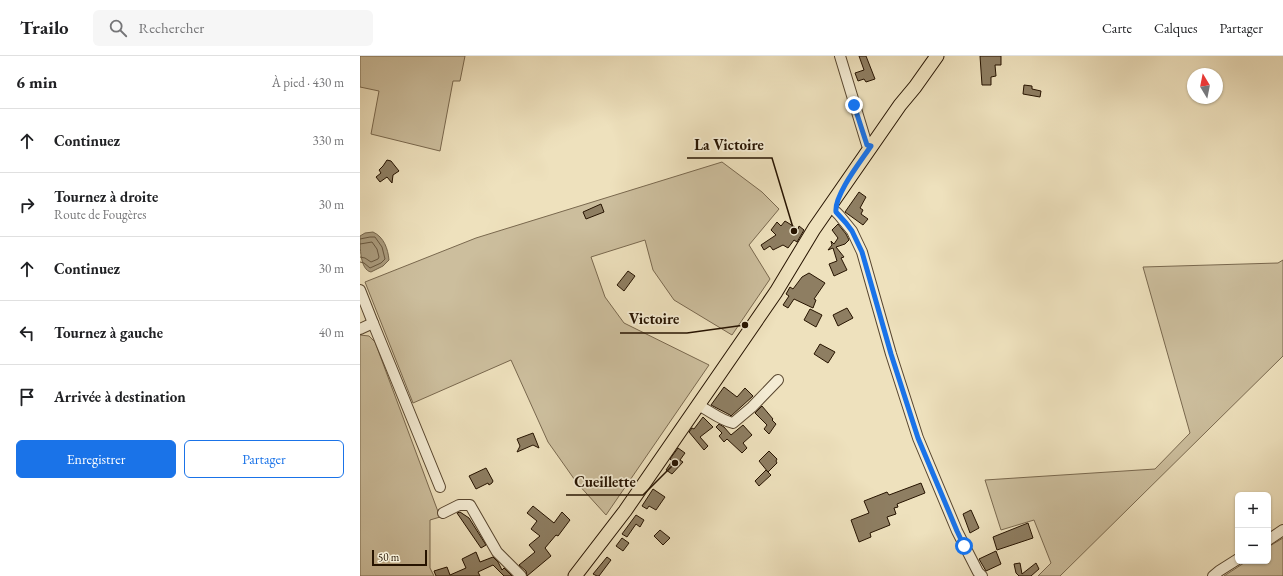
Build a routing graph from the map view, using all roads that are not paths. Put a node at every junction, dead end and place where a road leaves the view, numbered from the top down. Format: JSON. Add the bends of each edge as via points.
{"nodes":[{"id":1,"x":840,"y":56,"type":"edge"},
{"id":2,"x":937,"y":56,"type":"edge"},
{"id":3,"x":876,"y":146,"type":"junction"},
{"id":4,"x":829,"y":214,"type":"junction"},
{"id":5,"x":360,"y":290,"type":"edge"},
{"id":6,"x":374,"y":323,"type":"junction"},
{"id":7,"x":360,"y":329,"type":"edge"},
{"id":8,"x":778,"y":380,"type":"dead end"},
{"id":9,"x":698,"y":405,"type":"junction"},
{"id":10,"x":440,"y":487,"type":"dead end"},
{"id":11,"x":443,"y":513,"type":"dead end"},
{"id":12,"x":1283,"y":530,"type":"edge"},
{"id":13,"x":1271,"y":538,"type":"edge"},
{"id":14,"x":1235,"y":561,"type":"edge"},
{"id":15,"x":521,"y":576,"type":"edge"},
{"id":16,"x":575,"y":576,"type":"edge"},
{"id":17,"x":982,"y":576,"type":"edge"},
{"id":18,"x":1213,"y":576,"type":"edge"}],
"edges":[{"from":1,"to":3,"type":"street","via":[[867,145]]},
{"from":2,"to":3,"type":"main road","via":[[915,87],[906,106]]},
{"from":3,"to":4,"type":"main road"},
{"from":4,"to":9,"type":"main road","via":[[802,259],[782,282]]},
{"from":4,"to":17,"type":"street","via":[[846,223],[862,252],[918,438],[957,531]]},
{"from":5,"to":6,"type":"street"},
{"from":6,"to":7,"type":"street"},
{"from":6,"to":10,"type":"street"},
{"from":8,"to":9,"type":"street","via":[[733,423],[726,422]]},
{"from":9,"to":16,"type":"main road","via":[[625,511]]},
{"from":11,"to":15,"type":"street","via":[[459,505],[470,505],[497,552]]},
{"from":12,"to":13,"type":"street"},
{"from":14,"to":18,"type":"street"}]}
